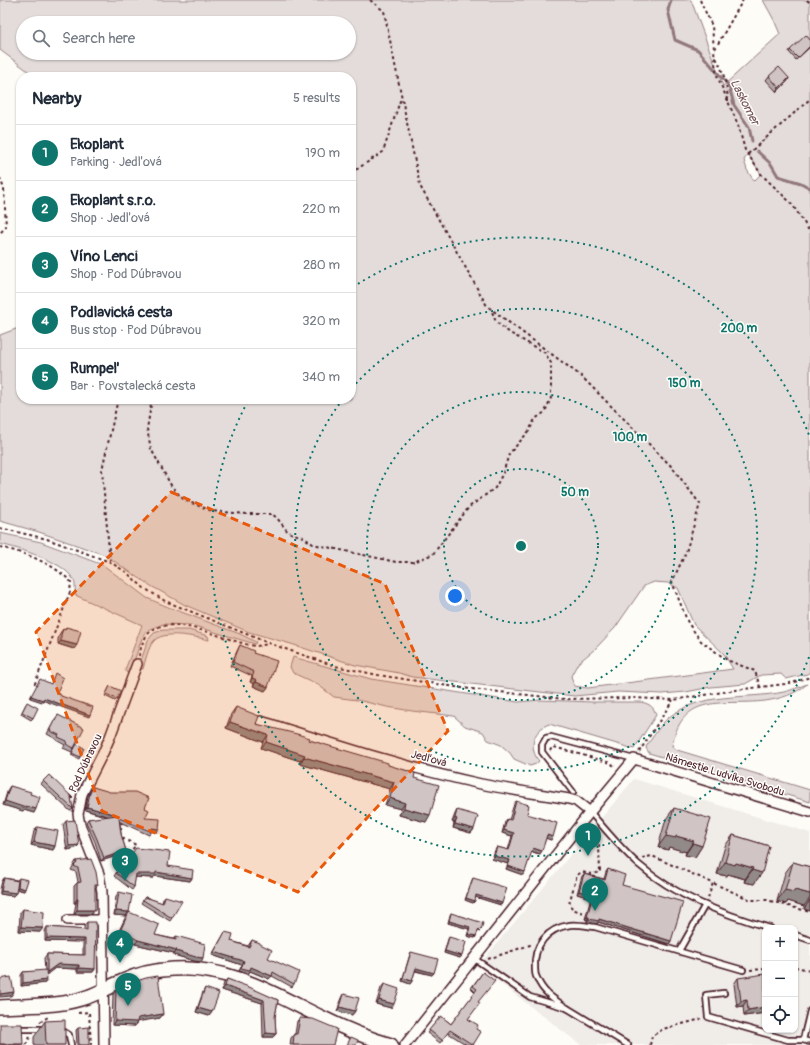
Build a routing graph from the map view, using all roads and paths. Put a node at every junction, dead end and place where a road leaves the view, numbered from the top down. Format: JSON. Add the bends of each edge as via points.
{"nodes":[{"id":1,"x":370,"y":0,"type":"edge"},
{"id":2,"x":700,"y":0,"type":"edge"},
{"id":3,"x":743,"y":0,"type":"edge"},
{"id":4,"x":807,"y":0,"type":"edge"},
{"id":5,"x":810,"y":3,"type":"edge"},
{"id":6,"x":715,"y":51,"type":"junction"},
{"id":7,"x":715,"y":57,"type":"junction"},
{"id":8,"x":402,"y":97,"type":"junction"},
{"id":9,"x":810,"y":99,"type":"edge"},
{"id":10,"x":728,"y":102,"type":"junction"},
{"id":11,"x":748,"y":154,"type":"junction"},
{"id":12,"x":356,"y":169,"type":"edge"},
{"id":13,"x":0,"y":178,"type":"edge"},
{"id":14,"x":810,"y":232,"type":"edge"},
{"id":15,"x":0,"y":233,"type":"edge"},
{"id":16,"x":490,"y":308,"type":"junction"},
{"id":17,"x":117,"y":404,"type":"edge"},
{"id":18,"x":151,"y":404,"type":"edge"},
{"id":19,"x":0,"y":528,"type":"edge"},
{"id":20,"x":0,"y":547,"type":"edge"},
{"id":21,"x":110,"y":562,"type":"junction"},
{"id":22,"x":271,"y":644,"type":"junction"},
{"id":23,"x":137,"y":664,"type":"joint"},
{"id":24,"x":810,"y":676,"type":"edge"},
{"id":25,"x":34,"y":686,"type":"dead end"},
{"id":26,"x":760,"y":687,"type":"junction"},
{"id":27,"x":673,"y":700,"type":"junction"},
{"id":28,"x":261,"y":721,"type":"dead end"},
{"id":29,"x":550,"y":753,"type":"dead end"},
{"id":30,"x":634,"y":759,"type":"junction"},
{"id":31,"x":616,"y":771,"type":"dead end"},
{"id":32,"x":573,"y":792,"type":"dead end"},
{"id":33,"x":590,"y":812,"type":"junction"},
{"id":34,"x":810,"y":812,"type":"edge"},
{"id":35,"x":125,"y":816,"type":"edge"},
{"id":36,"x":593,"y":838,"type":"dead end"},
{"id":37,"x":634,"y":860,"type":"junction"},
{"id":38,"x":120,"y":863,"type":"dead end"},
{"id":39,"x":713,"y":883,"type":"junction"},
{"id":40,"x":705,"y":905,"type":"junction"},
{"id":41,"x":810,"y":912,"type":"edge"},
{"id":42,"x":589,"y":915,"type":"edge"},
{"id":43,"x":68,"y":920,"type":"dead end"},
{"id":44,"x":103,"y":920,"type":"junction"},
{"id":45,"x":762,"y":926,"type":"edge"},
{"id":46,"x":798,"y":936,"type":"edge"},
{"id":47,"x":810,"y":940,"type":"edge"},
{"id":48,"x":541,"y":941,"type":"junction"},
{"id":49,"x":679,"y":951,"type":"junction"},
{"id":50,"x":475,"y":959,"type":"junction"},
{"id":51,"x":798,"y":968,"type":"edge"},
{"id":52,"x":762,"y":969,"type":"edge"},
{"id":53,"x":743,"y":970,"type":"joint"},
{"id":54,"x":810,"y":970,"type":"edge"},
{"id":55,"x":104,"y":989,"type":"junction"},
{"id":56,"x":724,"y":994,"type":"dead end"},
{"id":57,"x":0,"y":1007,"type":"edge"},
{"id":58,"x":568,"y":1008,"type":"junction"},
{"id":59,"x":810,"y":1011,"type":"edge"},
{"id":60,"x":89,"y":1012,"type":"dead end"},
{"id":61,"x":708,"y":1017,"type":"junction"},
{"id":62,"x":13,"y":1029,"type":"edge"},
{"id":63,"x":87,"y":1036,"type":"edge"},
{"id":64,"x":91,"y":1036,"type":"junction"},
{"id":65,"x":803,"y":1040,"type":"junction"},
{"id":66,"x":810,"y":1042,"type":"edge"},
{"id":67,"x":87,"y":1043,"type":"edge"},
{"id":68,"x":795,"y":1043,"type":"edge"},
{"id":69,"x":91,"y":1044,"type":"edge"},
{"id":70,"x":72,"y":1045,"type":"edge"},
{"id":71,"x":104,"y":1045,"type":"edge"},
{"id":72,"x":391,"y":1045,"type":"edge"},
{"id":73,"x":405,"y":1045,"type":"edge"},
{"id":74,"x":628,"y":1045,"type":"edge"},
{"id":75,"x":650,"y":1045,"type":"edge"}],
"edges":[{"from":1,"to":8,"type":"path","via":[[384,11]]},
{"from":2,"to":6,"type":"path","via":[[712,26]]},
{"from":3,"to":6,"type":"path"},
{"from":4,"to":5,"type":"path"},
{"from":6,"to":7,"type":"path"},
{"from":7,"to":10,"type":"path","via":[[716,73]]},
{"from":7,"to":10,"type":"path","via":[[725,78]]},
{"from":8,"to":12,"type":"path","via":[[383,152]]},
{"from":8,"to":16,"type":"path","via":[[420,186]]},
{"from":9,"to":11,"type":"path"},
{"from":10,"to":11,"type":"path"},
{"from":11,"to":14,"type":"path","via":[[761,174],[792,204]]},
{"from":13,"to":15,"type":"path","via":[[4,189],[6,227]]},
{"from":16,"to":18,"type":"path","via":[[496,322],[545,353],[551,363],[551,398],[545,412],[535,419],[529,431],[509,454],[495,488],[469,507],[433,554],[414,562],[396,562],[313,544],[288,532],[272,514],[212,511],[184,500],[172,487],[151,449],[147,429]]},
{"from":16,"to":26,"type":"path","via":[[580,376],[672,467],[700,504],[686,552],[672,582],[688,623],[701,641],[727,660],[755,671]]},
{"from":17,"to":21,"type":"path","via":[[102,470]]},
{"from":19,"to":21,"type":"path","via":[[47,539]]},
{"from":20,"to":25,"type":"path","via":[[40,561],[62,573],[71,582],[70,592]]},
{"from":21,"to":22,"type":"path","via":[[165,601]]},
{"from":22,"to":23,"type":"path","via":[[256,646],[191,627],[162,626],[151,631],[144,640]]},
{"from":22,"to":27,"type":"path","via":[[335,666],[416,682],[566,699]]},
{"from":23,"to":44,"type":"street","name":"Pod Dúbravou","via":[[108,742],[82,794],[78,814],[101,884]]},
{"from":24,"to":26,"type":"path","via":[[795,682]]},
{"from":26,"to":27,"type":"path"},
{"from":27,"to":30,"type":"path"},
{"from":28,"to":33,"type":"street","name":"Jedľová","via":[[356,751],[481,784],[568,799]]},
{"from":29,"to":31,"type":"path","via":[[554,747],[610,762]]},
{"from":30,"to":32,"type":"lane","via":[[552,737],[546,738],[542,744],[542,752]]},
{"from":30,"to":33,"type":"street"},
{"from":30,"to":34,"type":"street","name":"Námestie Ludvíka Svobodu"},
{"from":33,"to":37,"type":"lane"},
{"from":33,"to":50,"type":"street"},
{"from":35,"to":38,"type":"path","via":[[120,825],[121,836],[136,845]]},
{"from":36,"to":42,"type":"path","via":[[599,845],[600,872],[582,872],[577,875],[569,904],[576,911]]},
{"from":37,"to":39,"type":"path","via":[[652,856]]},
{"from":37,"to":40,"type":"lane","via":[[680,893]]},
{"from":39,"to":40,"type":"path"},
{"from":39,"to":41,"type":"path","via":[[751,900],[767,900]]},
{"from":40,"to":45,"type":"lane"},
{"from":40,"to":49,"type":"lane"},
{"from":43,"to":44,"type":"street"},
{"from":44,"to":55,"type":"street","name":"Pod Dúbravou"},
{"from":46,"to":47,"type":"lane"},
{"from":48,"to":49,"type":"lane","via":[[552,930],[570,925],[594,927]]},
{"from":48,"to":50,"type":"path","via":[[488,960]]},
{"from":48,"to":58,"type":"lane","via":[[534,960],[536,977],[549,996]]},
{"from":49,"to":53,"type":"lane"},
{"from":50,"to":58,"type":"lane","via":[[530,997]]},
{"from":50,"to":73,"type":"street"},
{"from":51,"to":54,"type":"path"},
{"from":52,"to":53,"type":"path"},
{"from":55,"to":57,"type":"main road","via":[[71,1002]]},
{"from":55,"to":71,"type":"street","name":"Pod Dúbravou"},
{"from":55,"to":72,"type":"main road","via":[[140,974],[172,969],[209,971],[245,981],[341,1026]]},
{"from":56,"to":61,"type":"lane","via":[[706,995]]},
{"from":58,"to":74,"type":"lane"},
{"from":59,"to":65,"type":"lane"},
{"from":60,"to":64,"type":"path"},
{"from":61,"to":68,"type":"lane"},
{"from":61,"to":75,"type":"path","via":[[664,1029],[652,1036]]},
{"from":62,"to":70,"type":"lane","via":[[61,1030],[69,1035]]},
{"from":63,"to":64,"type":"path"},
{"from":64,"to":69,"type":"path"},
{"from":65,"to":66,"type":"lane"},
{"from":65,"to":68,"type":"lane"},
{"from":67,"to":69,"type":"path"}]}
